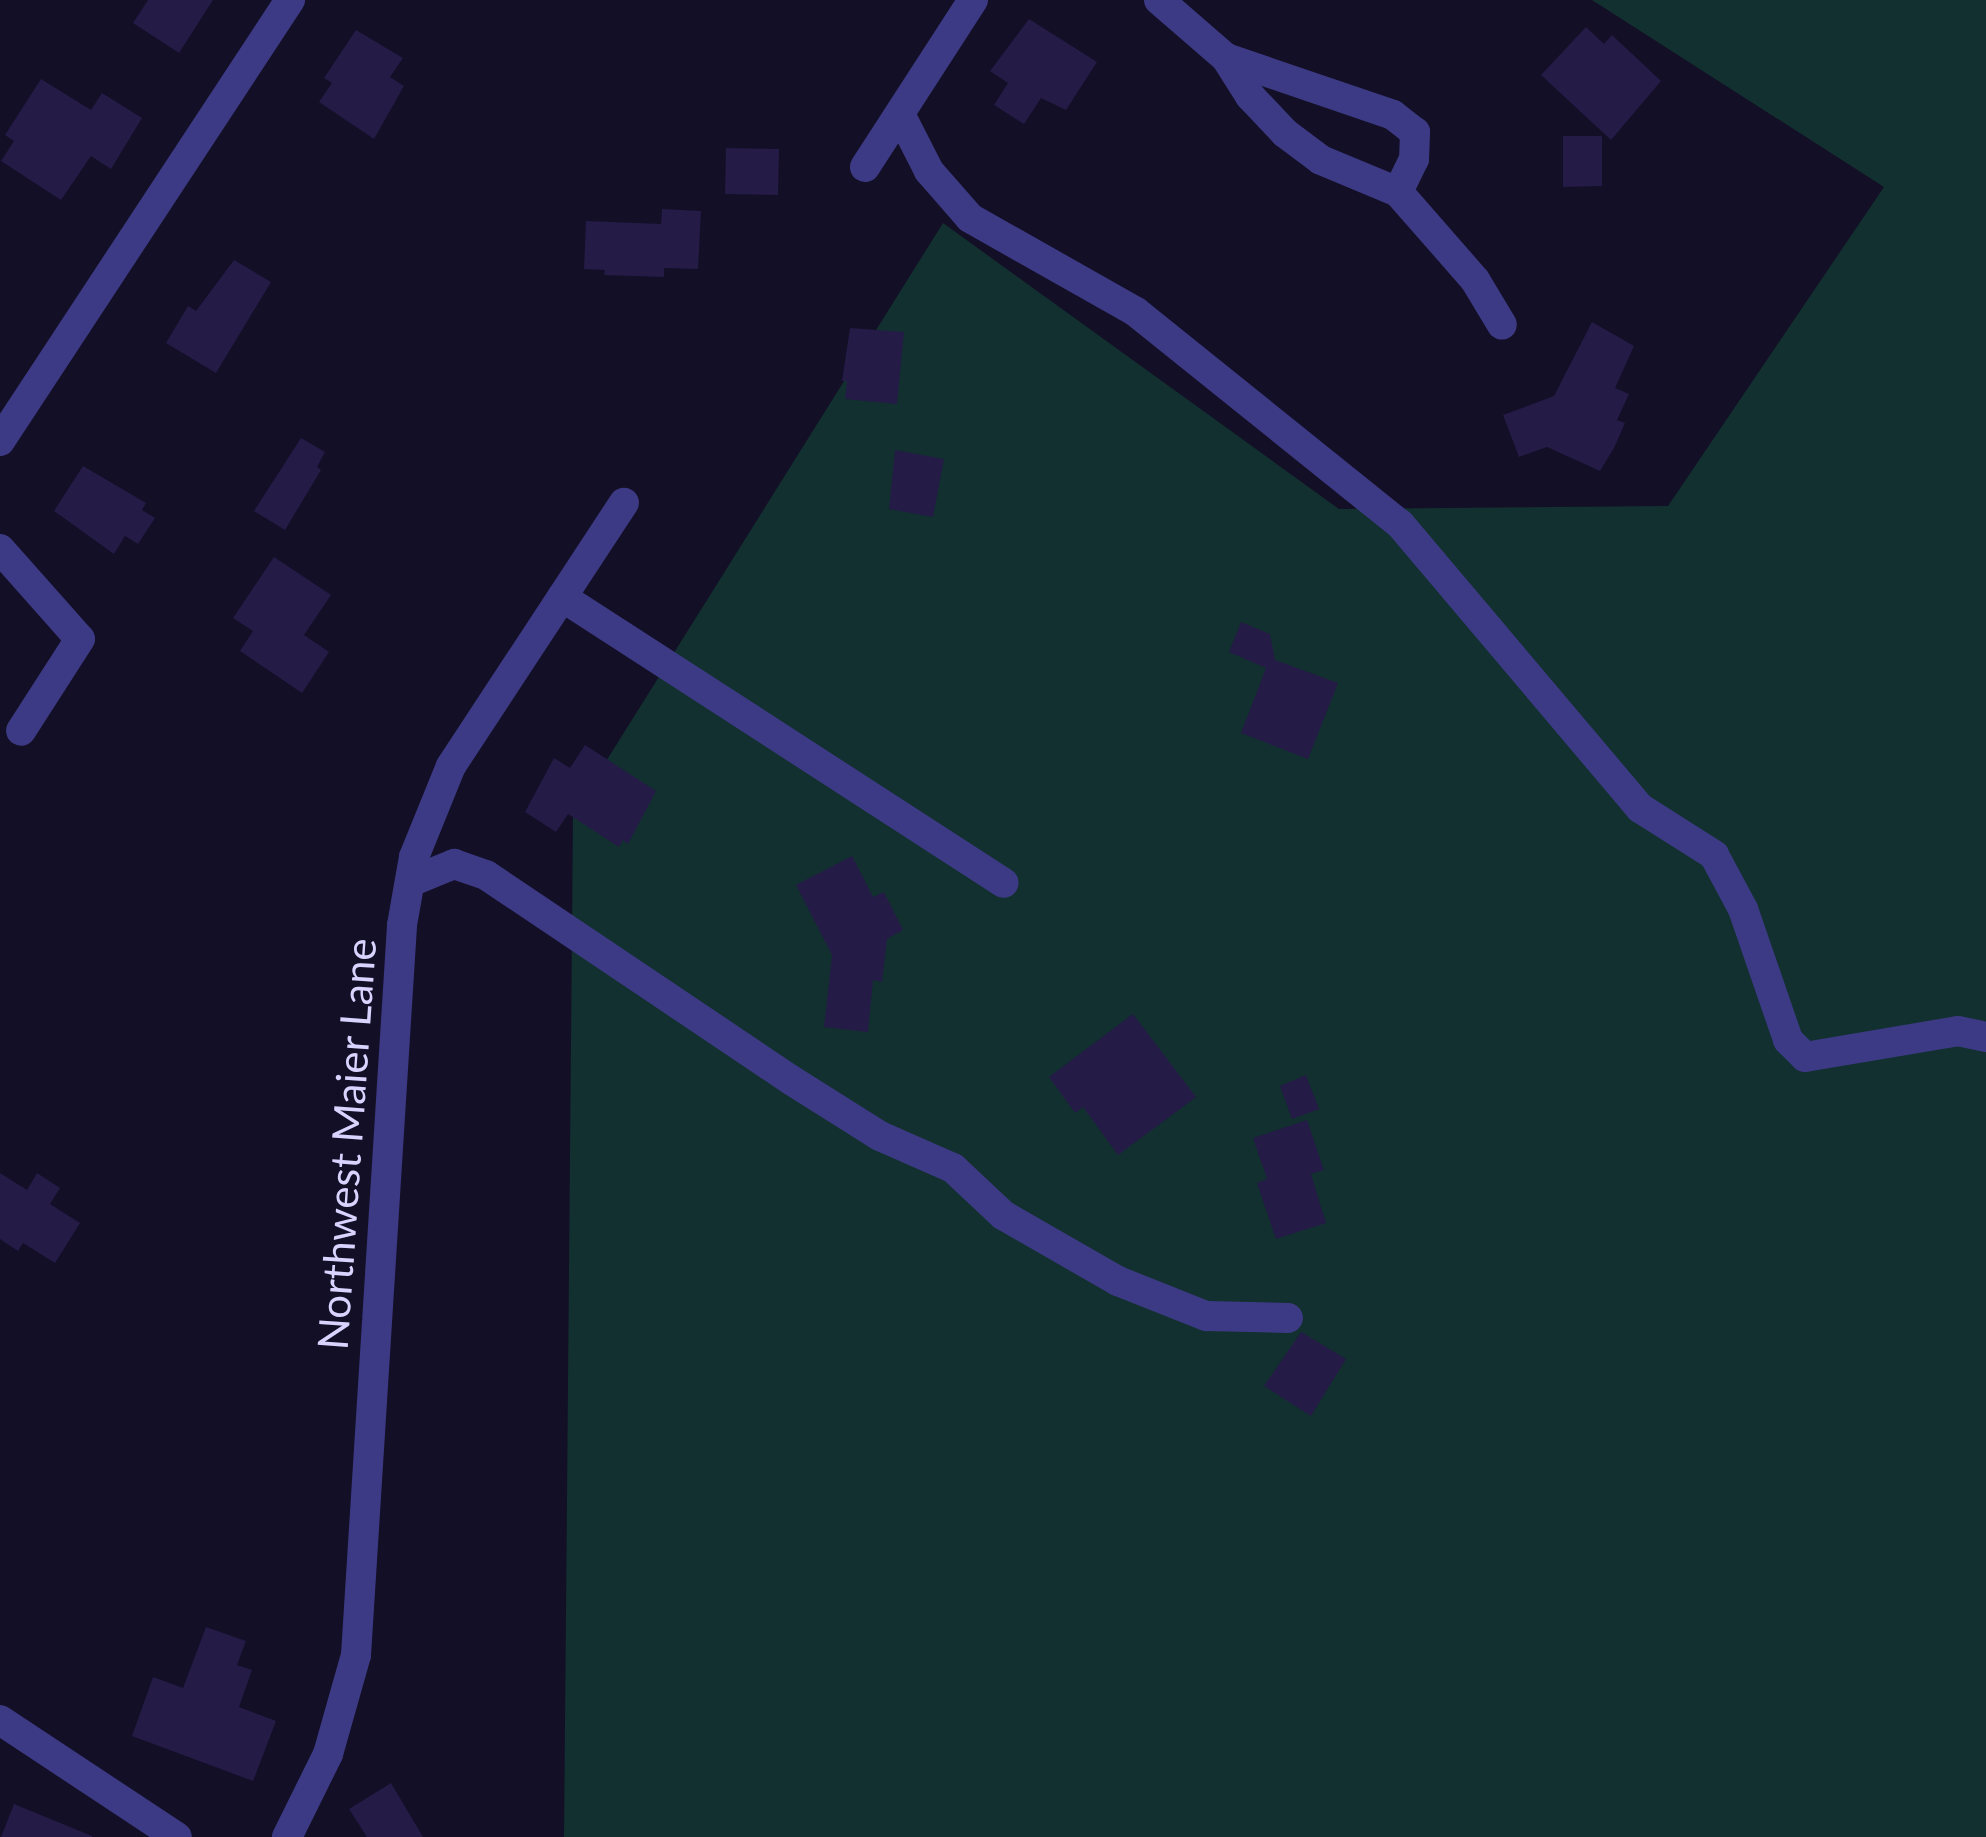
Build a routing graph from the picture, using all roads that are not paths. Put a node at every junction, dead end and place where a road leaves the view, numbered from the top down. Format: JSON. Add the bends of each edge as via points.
{"nodes":[{"id":1,"x":290,"y":0,"type":"edge"},
{"id":2,"x":973,"y":0,"type":"edge"},
{"id":3,"x":1159,"y":0,"type":"edge"},
{"id":4,"x":1226,"y":58,"type":"junction"},
{"id":5,"x":900,"y":114,"type":"junction"},
{"id":6,"x":865,"y":167,"type":"dead end"},
{"id":7,"x":1398,"y":192,"type":"junction"},
{"id":8,"x":1502,"y":325,"type":"dead end"},
{"id":9,"x":0,"y":441,"type":"edge"},
{"id":10,"x":624,"y":503,"type":"dead end"},
{"id":11,"x":0,"y":549,"type":"edge"},
{"id":12,"x":562,"y":597,"type":"junction"},
{"id":13,"x":21,"y":731,"type":"dead end"},
{"id":14,"x":410,"y":882,"type":"junction"},
{"id":15,"x":1004,"y":883,"type":"dead end"},
{"id":16,"x":1986,"y":1037,"type":"edge"},
{"id":17,"x":1288,"y":1318,"type":"dead end"},
{"id":18,"x":0,"y":1720,"type":"edge"},
{"id":19,"x":144,"y":1828,"type":"edge"},
{"id":20,"x":177,"y":1837,"type":"edge"},
{"id":21,"x":287,"y":1837,"type":"edge"}],
"edges":[{"from":1,"to":9,"type":"street"},
{"from":2,"to":5,"type":"street"},
{"from":3,"to":4,"type":"street"},
{"from":4,"to":7,"type":"street","via":[[1285,133],[1321,160]]},
{"from":4,"to":7,"type":"street","via":[[1393,115],[1415,132],[1414,158]]},
{"from":5,"to":6,"type":"street"},
{"from":5,"to":16,"type":"street","via":[[929,172],[970,218],[1136,312],[1400,524],[1640,808],[1714,856],[1742,909],[1788,1040],[1805,1057],[1958,1031]]},
{"from":7,"to":8,"type":"street","via":[[1475,280]]},
{"from":10,"to":12,"type":"street","name":"Northwest Maier Lane"},
{"from":11,"to":13,"type":"street","via":[[80,639]]},
{"from":12,"to":14,"type":"street","name":"Northwest Maier Lane","via":[[451,766]]},
{"from":12,"to":15,"type":"street"},
{"from":14,"to":17,"type":"street","via":[[454,864],[486,875],[791,1080],[880,1136],[953,1168],[1003,1215],[1118,1281],[1206,1316]]},
{"from":14,"to":21,"type":"street","name":"Northwest Maier Lane","via":[[381,1209],[356,1655],[328,1754]]},
{"from":18,"to":19,"type":"street"},
{"from":19,"to":20,"type":"street"}]}
